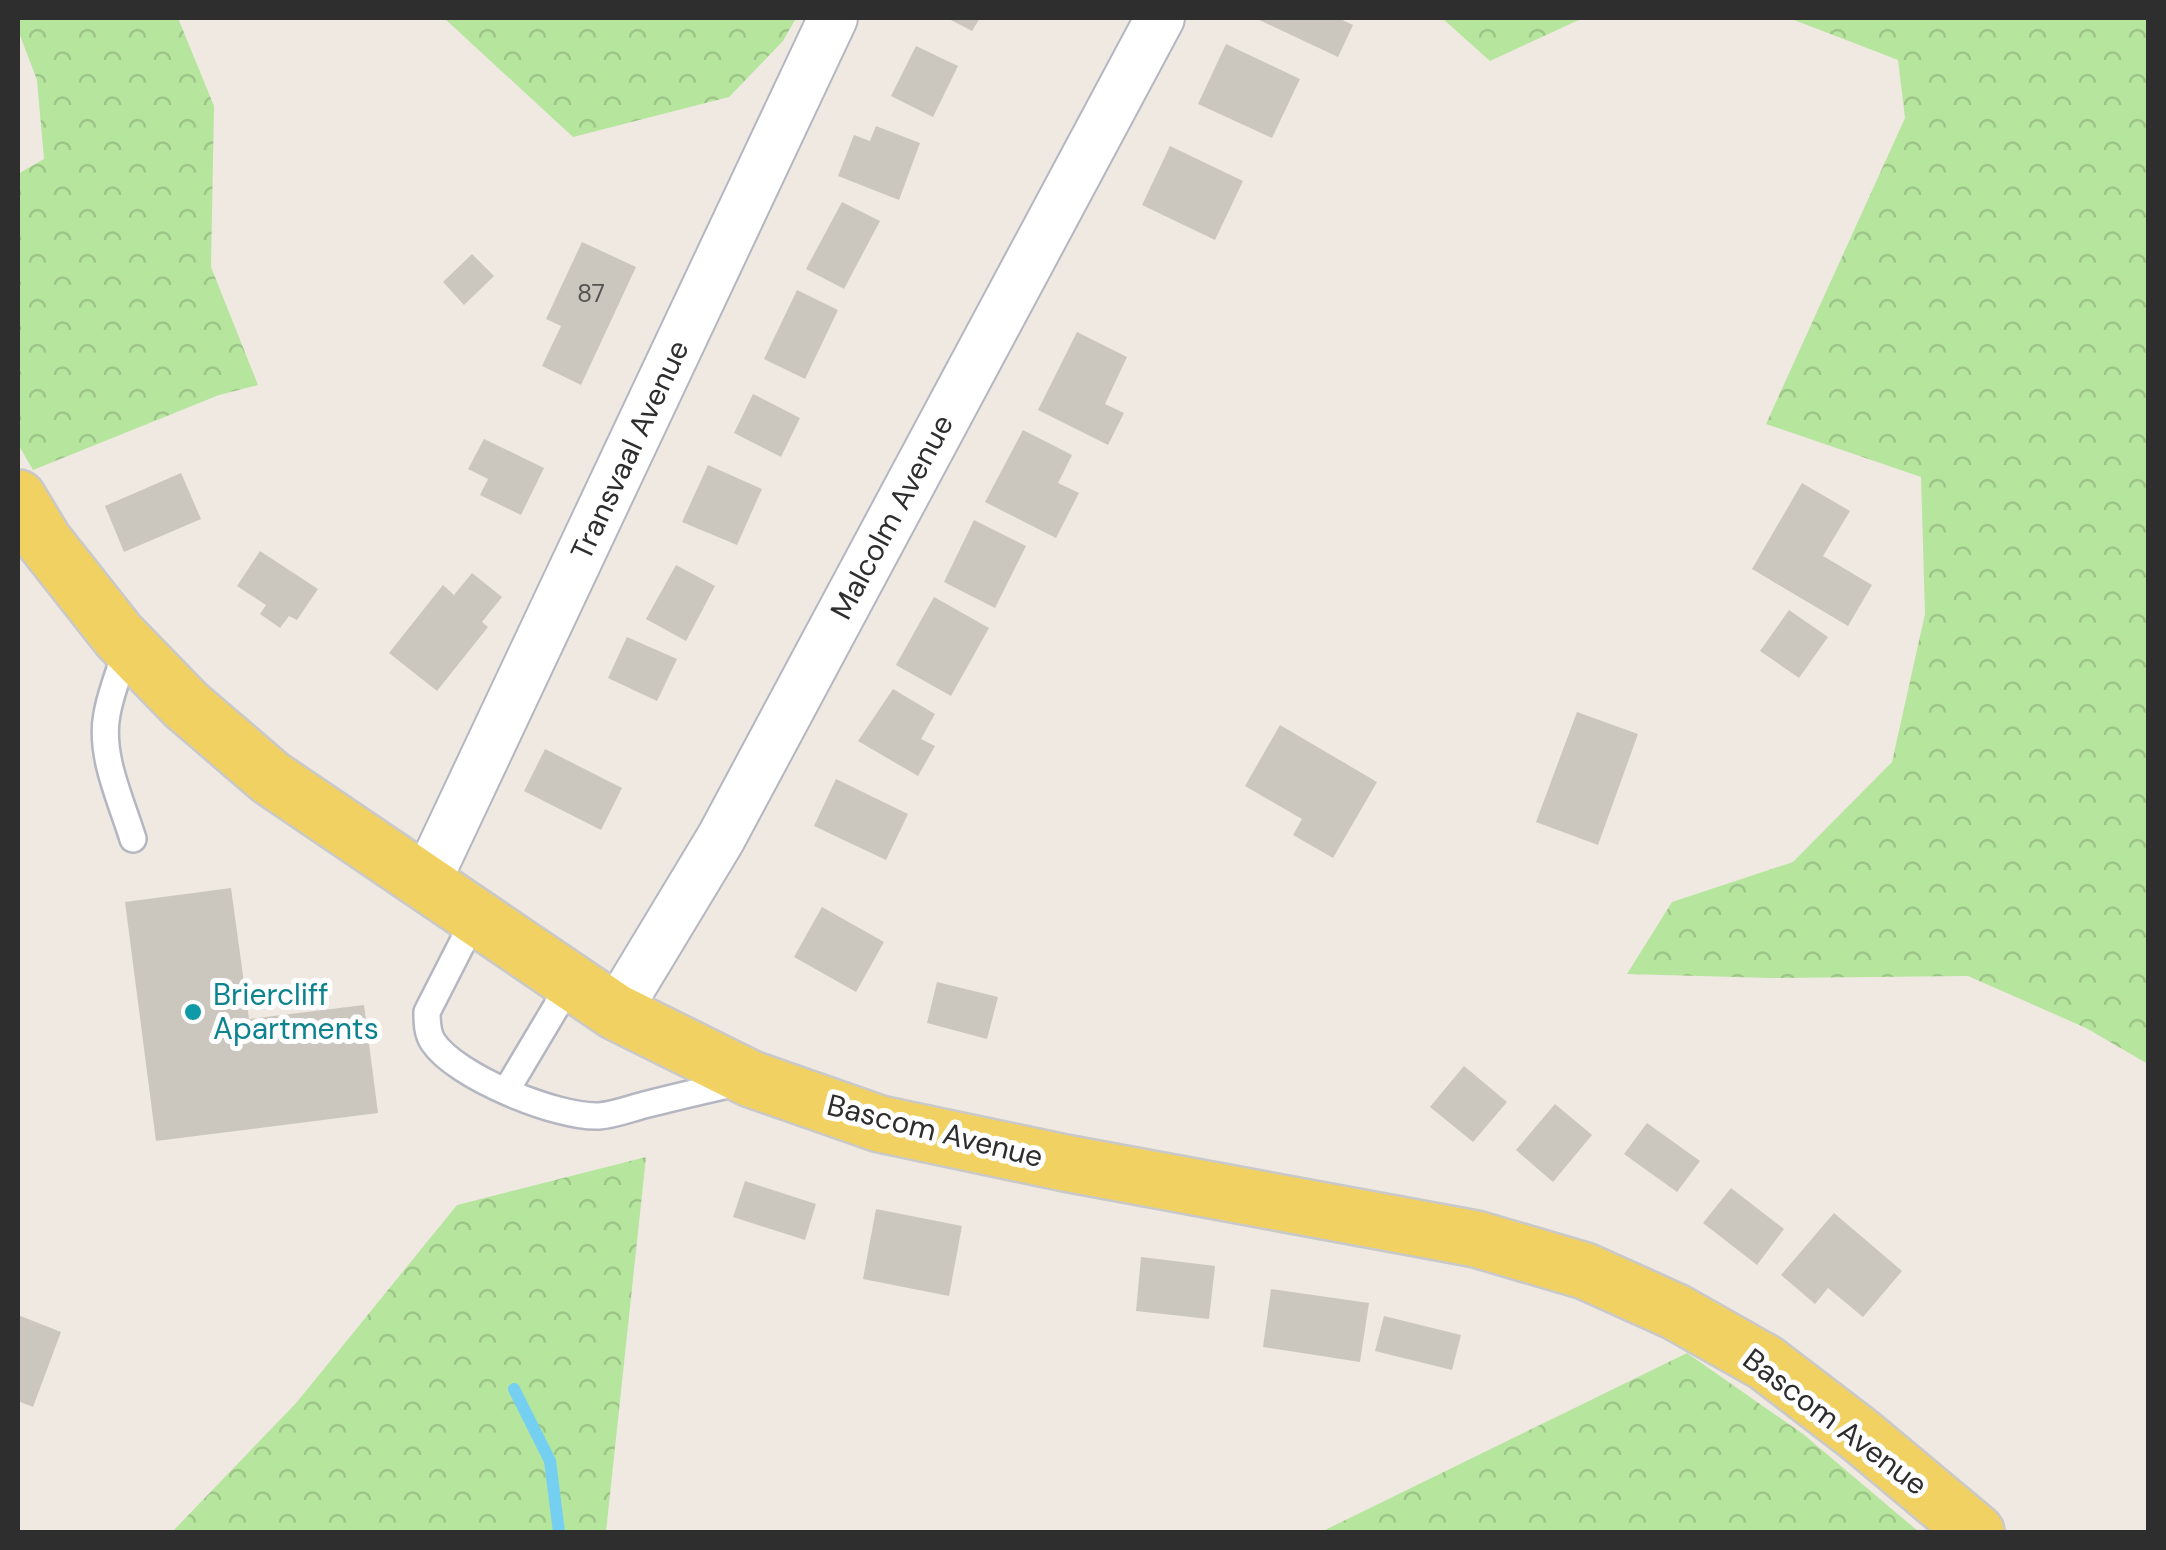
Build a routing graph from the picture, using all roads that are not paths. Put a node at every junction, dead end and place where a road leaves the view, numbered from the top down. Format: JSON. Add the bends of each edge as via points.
{"nodes":[{"id":1,"x":834,"y":18,"type":"edge"},
{"id":2,"x":1160,"y":18,"type":"edge"},
{"id":3,"x":18,"y":498,"type":"edge"},
{"id":4,"x":128,"y":645,"type":"junction"},
{"id":5,"x":133,"y":838,"type":"dead end"},
{"id":6,"x":426,"y":882,"type":"junction"},
{"id":7,"x":476,"y":916,"type":"junction"},
{"id":8,"x":571,"y":982,"type":"junction"},
{"id":9,"x":616,"y":1012,"type":"junction"},
{"id":10,"x":752,"y":1079,"type":"junction"},
{"id":11,"x":506,"y":1091,"type":"junction"},
{"id":12,"x":1976,"y":1532,"type":"edge"}],
"edges":[{"from":1,"to":6,"type":"street","name":"Transvaal Avenue"},
{"from":2,"to":9,"type":"street","name":"Malcolm Avenue","via":[[720,838]]},
{"from":3,"to":4,"type":"main road","name":"Bascom Avenue","via":[[44,542]]},
{"from":4,"to":5,"type":"lane","via":[[106,714],[106,739]]},
{"from":4,"to":6,"type":"main road","name":"Bascom Avenue","via":[[186,706],[272,778]]},
{"from":6,"to":7,"type":"main road","name":"Bascom Avenue"},
{"from":7,"to":8,"type":"main road","name":"Bascom Avenue"},
{"from":7,"to":11,"type":"lane","via":[[427,1012],[428,1030],[448,1057]]},
{"from":8,"to":9,"type":"main road","name":"Bascom Avenue"},
{"from":8,"to":11,"type":"lane"},
{"from":9,"to":10,"type":"main road","name":"Bascom Avenue"},
{"from":10,"to":11,"type":"lane","via":[[600,1116],[568,1113]]},
{"from":10,"to":12,"type":"main road","name":"Bascom Avenue","via":[[880,1124],[1476,1239],[1585,1271],[1766,1363]]}]}
